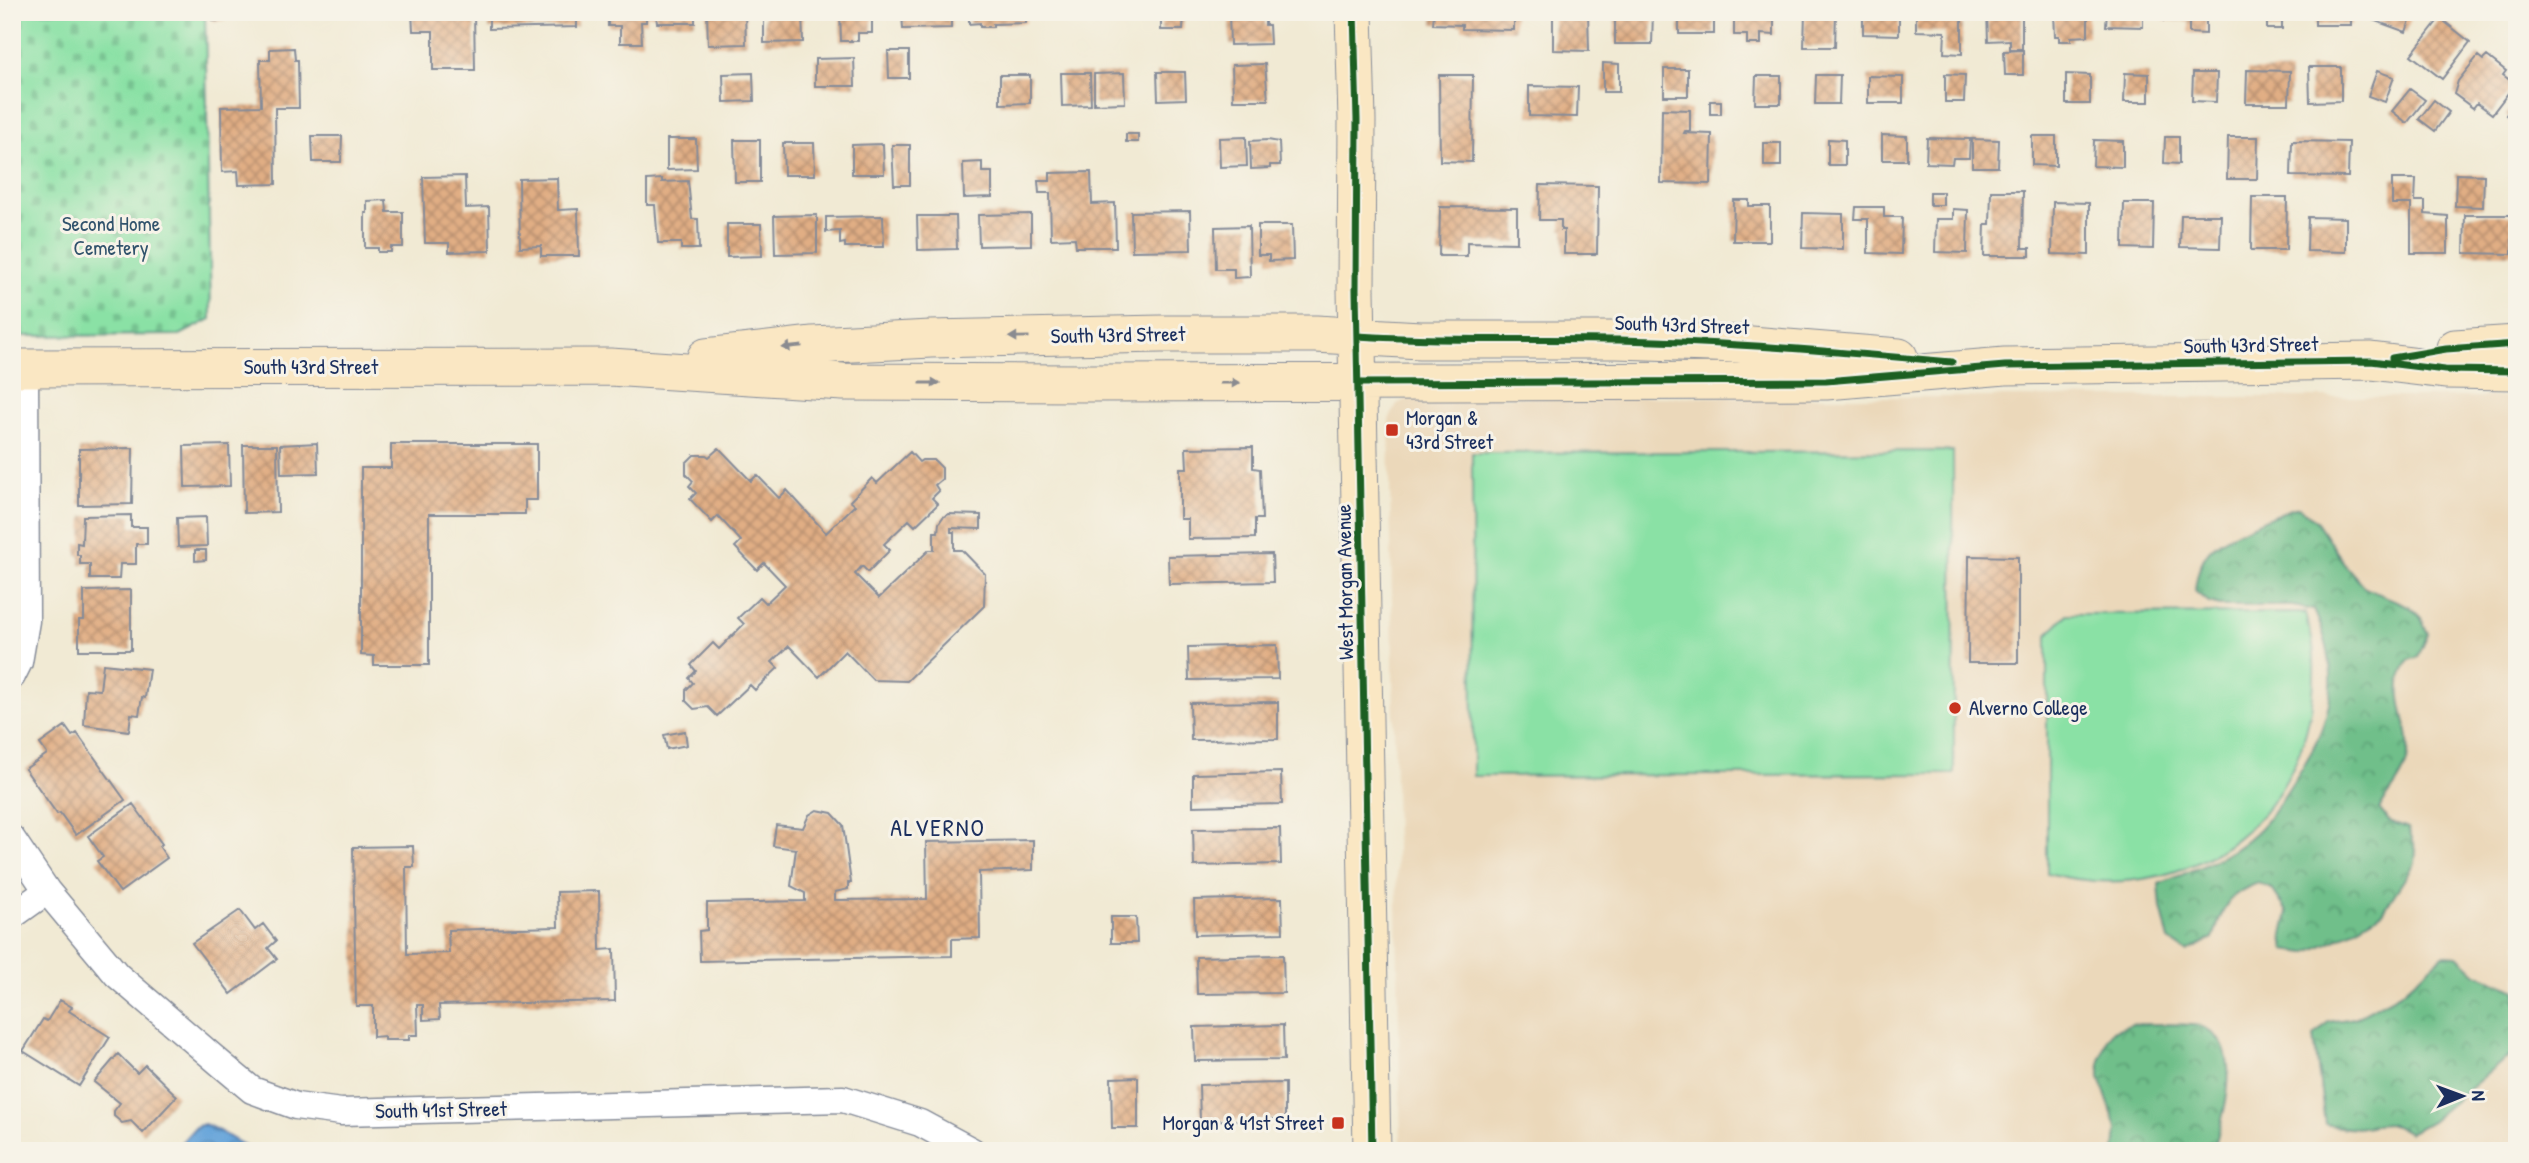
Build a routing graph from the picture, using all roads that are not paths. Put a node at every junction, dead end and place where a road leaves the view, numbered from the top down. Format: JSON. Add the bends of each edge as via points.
{"nodes":[{"id":1,"x":1354,"y":12,"type":"edge"},
{"id":2,"x":1161,"y":334,"type":"junction"},
{"id":3,"x":1357,"y":336,"type":"junction"},
{"id":4,"x":2517,"y":344,"type":"edge"},
{"id":5,"x":2371,"y":361,"type":"junction"},
{"id":6,"x":2005,"y":366,"type":"junction"},
{"id":7,"x":610,"y":367,"type":"junction"},
{"id":8,"x":19,"y":368,"type":"edge"},
{"id":9,"x":2517,"y":371,"type":"edge"},
{"id":10,"x":1162,"y":383,"type":"junction"},
{"id":11,"x":1359,"y":383,"type":"junction"},
{"id":12,"x":12,"y":676,"type":"edge"},
{"id":13,"x":12,"y":839,"type":"edge"},
{"id":14,"x":47,"y":891,"type":"junction"},
{"id":15,"x":12,"y":916,"type":"edge"},
{"id":16,"x":972,"y":1151,"type":"edge"},
{"id":17,"x":1372,"y":1151,"type":"edge"}],
"edges":[{"from":1,"to":3,"type":"main road","name":"West Morgan Avenue"},
{"from":2,"to":3,"type":"main road","name":"South 43rd Street"},
{"from":2,"to":7,"type":"main road","name":"South 43rd Street","one_way":true,"via":[[813,345]]},
{"from":2,"to":10,"type":"main road"},
{"from":3,"to":6,"type":"main road","name":"South 43rd Street","via":[[1739,344]]},
{"from":3,"to":11,"type":"main road","name":"West Morgan Avenue"},
{"from":4,"to":5,"type":"main road","name":"South 43rd Street","via":[[2446,348]]},
{"from":5,"to":6,"type":"main road","name":"South 43rd Street"},
{"from":5,"to":9,"type":"main road","name":"South 43rd Street","via":[[2445,370]]},
{"from":6,"to":11,"type":"main road","name":"South 43rd Street","via":[[1826,381]]},
{"from":7,"to":8,"type":"main road","name":"South 43rd Street"},
{"from":7,"to":10,"type":"main road","name":"South 43rd Street","one_way":true,"via":[[843,382]]},
{"from":8,"to":12,"type":"street","via":[[26,621]]},
{"from":10,"to":11,"type":"main road","name":"South 43rd Street","one_way":true},
{"from":11,"to":17,"type":"main road","name":"West Morgan Avenue"},
{"from":13,"to":14,"type":"street","name":"South 41st Street"},
{"from":14,"to":15,"type":"street"},
{"from":14,"to":16,"type":"street","name":"South 41st Street","via":[[117,975],[252,1090],[296,1106],[341,1112],[843,1098],[920,1123]]}]}
